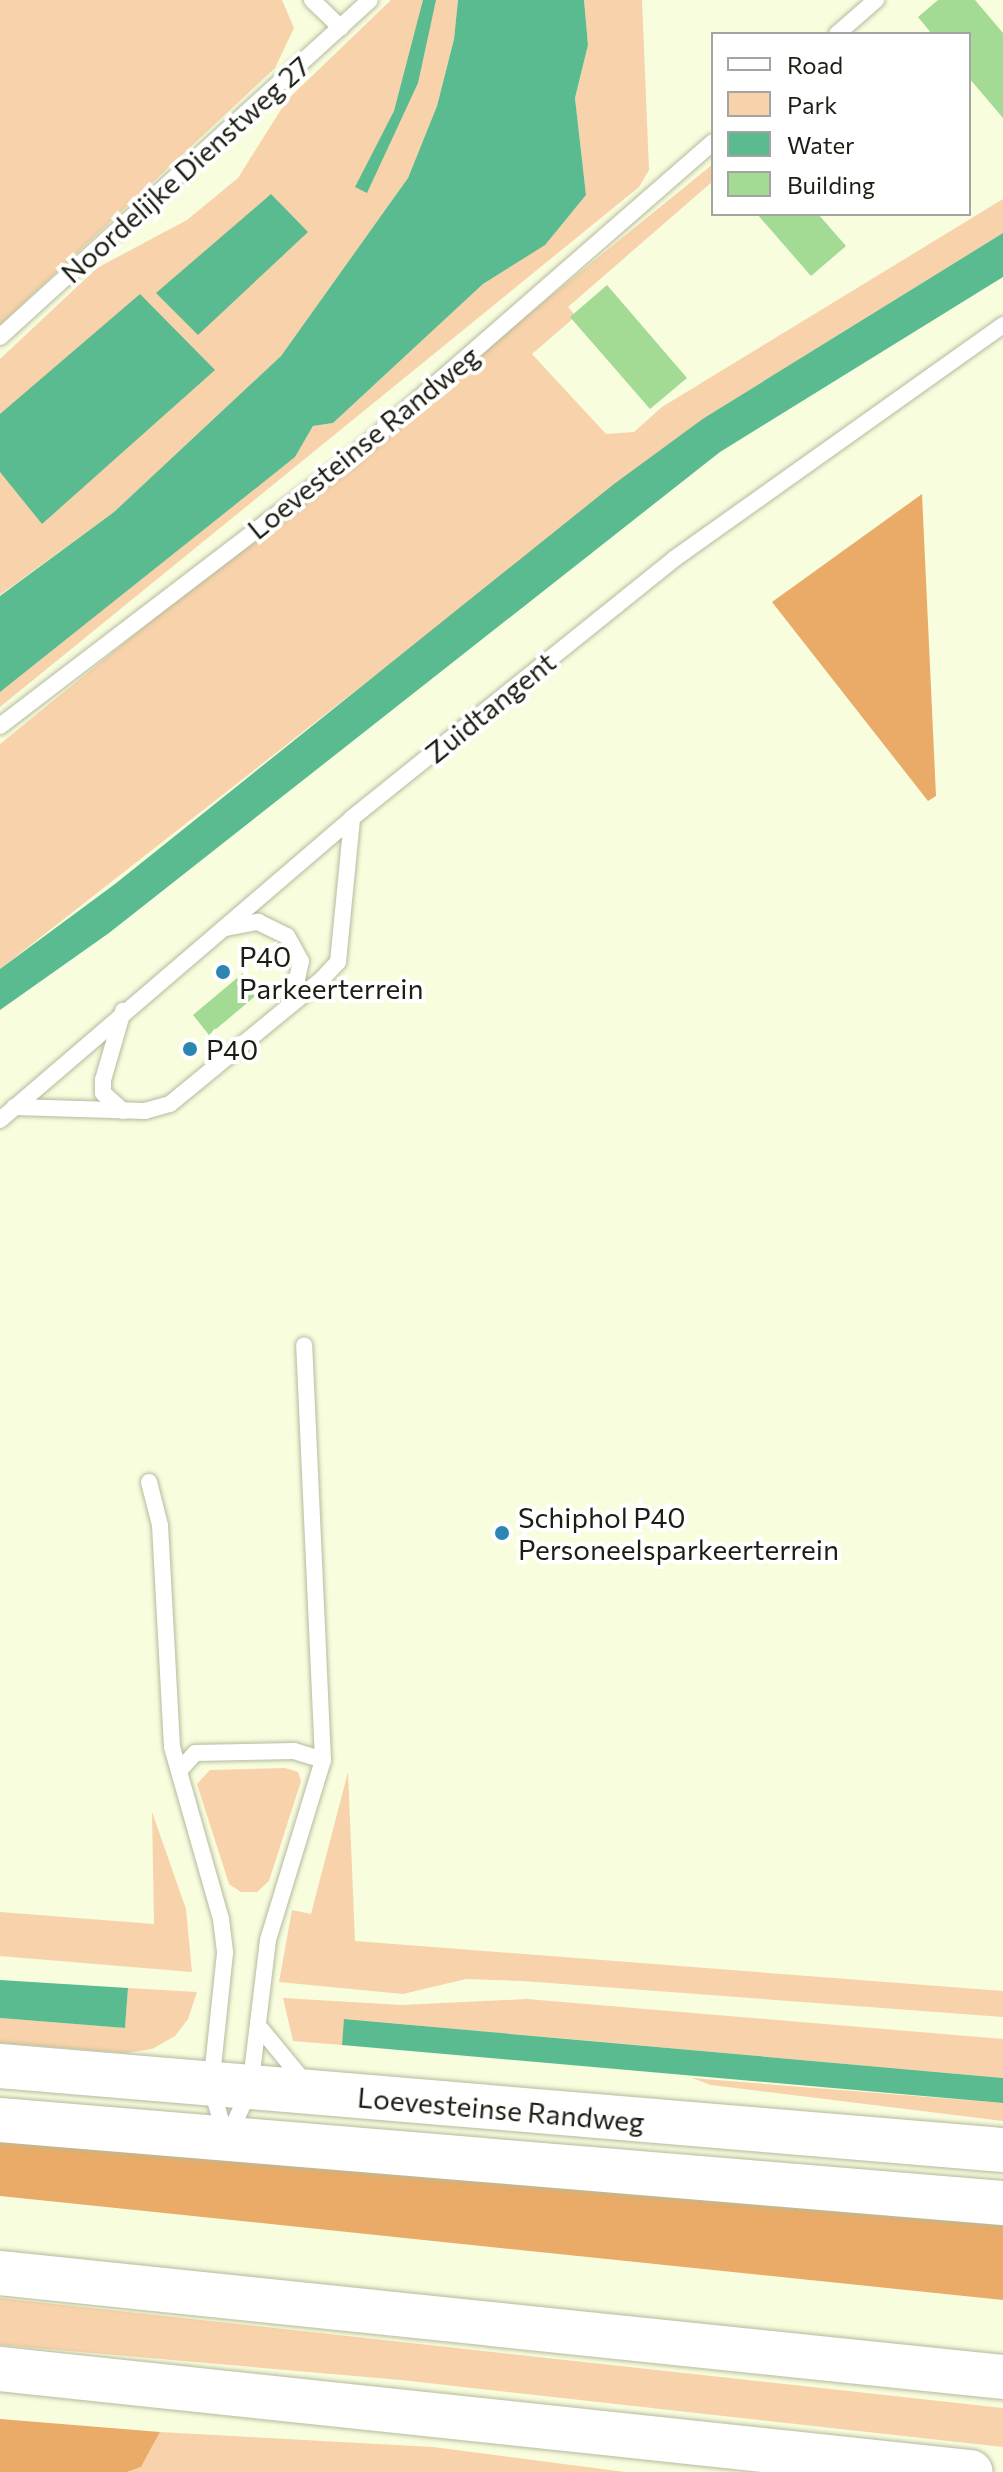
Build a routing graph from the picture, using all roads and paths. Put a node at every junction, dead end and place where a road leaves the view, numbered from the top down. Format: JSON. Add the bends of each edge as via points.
{"nodes":[{"id":1,"x":312,"y":0,"type":"edge"},
{"id":2,"x":370,"y":0,"type":"edge"},
{"id":3,"x":876,"y":0,"type":"edge"},
{"id":4,"x":341,"y":28,"type":"junction"},
{"id":5,"x":839,"y":32,"type":"edge"},
{"id":6,"x":711,"y":144,"type":"edge"},
{"id":7,"x":1003,"y":325,"type":"edge"},
{"id":8,"x":0,"y":337,"type":"edge"},
{"id":9,"x":0,"y":726,"type":"edge"},
{"id":10,"x":352,"y":818,"type":"junction"},
{"id":11,"x":225,"y":928,"type":"junction"},
{"id":12,"x":291,"y":1003,"type":"junction"},
{"id":13,"x":123,"y":1011,"type":"junction"},
{"id":14,"x":14,"y":1107,"type":"junction"},
{"id":15,"x":123,"y":1111,"type":"junction"},
{"id":16,"x":0,"y":1120,"type":"edge"},
{"id":17,"x":304,"y":1345,"type":"dead end"},
{"id":18,"x":149,"y":1482,"type":"dead end"},
{"id":19,"x":323,"y":1760,"type":"junction"},
{"id":20,"x":179,"y":1771,"type":"junction"},
{"id":21,"x":261,"y":2029,"type":"junction"},
{"id":22,"x":0,"y":2066,"type":"edge"},
{"id":23,"x":230,"y":2087,"type":"junction"},
{"id":24,"x":313,"y":2093,"type":"junction"},
{"id":25,"x":0,"y":2120,"type":"edge"},
{"id":26,"x":227,"y":2140,"type":"junction"},
{"id":27,"x":1003,"y":2150,"type":"edge"},
{"id":28,"x":1003,"y":2203,"type":"edge"},
{"id":29,"x":0,"y":2273,"type":"edge"},
{"id":30,"x":0,"y":2369,"type":"edge"},
{"id":31,"x":1003,"y":2377,"type":"edge"},
{"id":32,"x":971,"y":2472,"type":"edge"}],
"edges":[{"from":1,"to":4,"type":"lane"},
{"from":2,"to":4,"type":"lane","name":"Noordelijke Dienstweg 27"},
{"from":3,"to":5,"type":"lane"},
{"from":4,"to":8,"type":"lane","name":"Noordelijke Dienstweg 27"},
{"from":6,"to":9,"type":"lane","name":"Loevesteinse Randweg","via":[[352,457]]},
{"from":7,"to":10,"type":"lane","name":"Zuidtangent","via":[[674,559]]},
{"from":10,"to":11,"type":"lane","name":"Zuidtangent"},
{"from":10,"to":12,"type":"lane","via":[[338,962]]},
{"from":11,"to":12,"type":"lane","via":[[258,922],[287,936],[301,961]]},
{"from":11,"to":13,"type":"lane","name":"Zuidtangent"},
{"from":12,"to":15,"type":"lane","via":[[170,1104]]},
{"from":13,"to":14,"type":"lane","name":"Zuidtangent"},
{"from":13,"to":15,"type":"lane","via":[[103,1093]]},
{"from":14,"to":15,"type":"lane"},
{"from":14,"to":16,"type":"lane","name":"Zuidtangent"},
{"from":17,"to":19,"type":"lane"},
{"from":18,"to":20,"type":"lane","via":[[160,1525],[172,1747]]},
{"from":19,"to":20,"type":"lane","via":[[294,1751],[195,1753]]},
{"from":19,"to":21,"type":"lane","via":[[268,1940]]},
{"from":20,"to":23,"type":"lane","via":[[221,1919]]},
{"from":21,"to":23,"type":"lane"},
{"from":21,"to":24,"type":"lane"},
{"from":22,"to":23,"type":"main road","name":"Loevesteinse Randweg"},
{"from":23,"to":24,"type":"main road","name":"Loevesteinse Randweg"},
{"from":23,"to":26,"type":"lane"},
{"from":23,"to":26,"type":"lane"},
{"from":24,"to":27,"type":"main road","name":"Loevesteinse Randweg"},
{"from":25,"to":26,"type":"main road","name":"Loevesteinse Randweg"},
{"from":26,"to":28,"type":"main road","name":"Loevesteinse Randweg"},
{"from":29,"to":31,"type":"main road"},
{"from":30,"to":32,"type":"main road"}]}
